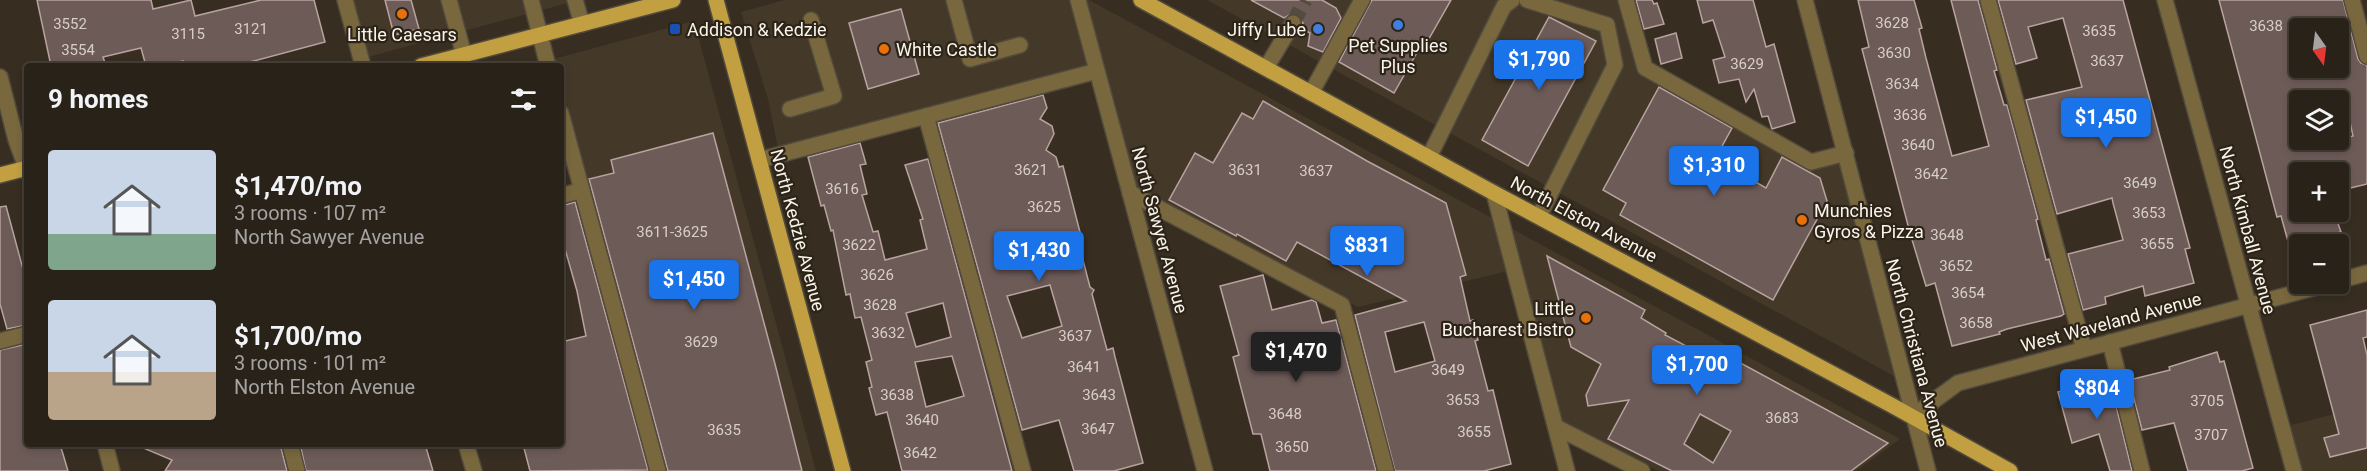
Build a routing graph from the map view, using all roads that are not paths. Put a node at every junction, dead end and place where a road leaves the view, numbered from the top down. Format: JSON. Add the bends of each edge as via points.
{"nodes":[{"id":1,"x":345,"y":0,"type":"edge"},
{"id":2,"x":449,"y":0,"type":"edge"},
{"id":3,"x":531,"y":0,"type":"edge"},
{"id":4,"x":575,"y":0,"type":"edge"},
{"id":5,"x":673,"y":0,"type":"edge"},
{"id":6,"x":716,"y":0,"type":"edge"},
{"id":7,"x":954,"y":0,"type":"edge"},
{"id":8,"x":1078,"y":0,"type":"edge"},
{"id":9,"x":1140,"y":0,"type":"edge"},
{"id":10,"x":1362,"y":0,"type":"edge"},
{"id":11,"x":1512,"y":0,"type":"edge"},
{"id":12,"x":1527,"y":0,"type":"edge"},
{"id":13,"x":1626,"y":0,"type":"edge"},
{"id":14,"x":1805,"y":0,"type":"edge"},
{"id":15,"x":1988,"y":0,"type":"edge"},
{"id":16,"x":2165,"y":0,"type":"edge"},
{"id":17,"x":2352,"y":0,"type":"edge"},
{"id":18,"x":652,"y":3,"type":"edge"},
{"id":19,"x":811,"y":20,"type":"dead end"},
{"id":20,"x":1293,"y":23,"type":"tunnel mouth"},
{"id":21,"x":582,"y":24,"type":"junction"},
{"id":22,"x":540,"y":35,"type":"junction"},
{"id":23,"x":1020,"y":45,"type":"dead end"},
{"id":24,"x":464,"y":55,"type":"junction"},
{"id":25,"x":2367,"y":56,"type":"edge"},
{"id":26,"x":362,"y":63,"type":"edge"},
{"id":27,"x":433,"y":63,"type":"edge"},
{"id":28,"x":547,"y":63,"type":"edge"},
{"id":29,"x":1266,"y":68,"type":"junction"},
{"id":30,"x":1097,"y":71,"type":"junction"},
{"id":31,"x":0,"y":77,"type":"edge"},
{"id":32,"x":1311,"y":93,"type":"junction"},
{"id":33,"x":790,"y":109,"type":"dead end"},
{"id":34,"x":926,"y":116,"type":"junction"},
{"id":35,"x":564,"y":124,"type":"edge"},
{"id":36,"x":1846,"y":153,"type":"junction"},
{"id":37,"x":1429,"y":157,"type":"junction"},
{"id":38,"x":759,"y":160,"type":"junction"},
{"id":39,"x":24,"y":161,"type":"edge"},
{"id":40,"x":24,"y":170,"type":"edge"},
{"id":41,"x":0,"y":175,"type":"edge"},
{"id":42,"x":582,"y":190,"type":"junction"},
{"id":43,"x":1130,"y":193,"type":"junction"},
{"id":44,"x":1494,"y":193,"type":"junction"},
{"id":45,"x":564,"y":195,"type":"edge"},
{"id":46,"x":1539,"y":216,"type":"junction"},
{"id":47,"x":2367,"y":273,"type":"edge"},
{"id":48,"x":2349,"y":278,"type":"edge"},
{"id":49,"x":2290,"y":294,"type":"edge"},
{"id":50,"x":2248,"y":305,"type":"junction"},
{"id":51,"x":24,"y":335,"type":"edge"},
{"id":52,"x":0,"y":340,"type":"edge"},
{"id":53,"x":2110,"y":342,"type":"junction"},
{"id":54,"x":2084,"y":349,"type":"junction"},
{"id":55,"x":1913,"y":416,"type":"junction"},
{"id":56,"x":1556,"y":427,"type":"junction"},
{"id":57,"x":106,"y":447,"type":"edge"},
{"id":58,"x":291,"y":447,"type":"edge"},
{"id":59,"x":467,"y":447,"type":"edge"},
{"id":60,"x":112,"y":471,"type":"edge"},
{"id":61,"x":297,"y":471,"type":"edge"},
{"id":62,"x":474,"y":471,"type":"edge"},
{"id":63,"x":658,"y":471,"type":"edge"},
{"id":64,"x":843,"y":471,"type":"edge"},
{"id":65,"x":1023,"y":471,"type":"edge"},
{"id":66,"x":1205,"y":471,"type":"edge"},
{"id":67,"x":1386,"y":471,"type":"edge"},
{"id":68,"x":1567,"y":471,"type":"edge"},
{"id":69,"x":1642,"y":471,"type":"edge"},
{"id":70,"x":1928,"y":471,"type":"edge"},
{"id":71,"x":2010,"y":471,"type":"edge"},
{"id":72,"x":2142,"y":471,"type":"edge"},
{"id":73,"x":2294,"y":471,"type":"edge"}],
"edges":[{"from":1,"to":26,"type":"street"},
{"from":2,"to":24,"type":"street"},
{"from":3,"to":22,"type":"street"},
{"from":4,"to":21,"type":"street"},
{"from":5,"to":18,"type":"main road"},
{"from":6,"to":38,"type":"main road","name":"North Kedzie Avenue"},
{"from":7,"to":23,"type":"street","via":[[970,59]]},
{"from":8,"to":30,"type":"street","name":"North Sawyer Avenue"},
{"from":9,"to":29,"type":"main road","name":"North Elston Avenue"},
{"from":10,"to":32,"type":"street"},
{"from":11,"to":37,"type":"street","via":[[1504,6]]},
{"from":12,"to":46,"type":"street","via":[[1607,25],[1615,65]]},
{"from":13,"to":36,"type":"street","via":[[1645,68],[1811,162]]},
{"from":14,"to":36,"type":"street","name":"North Christiana Avenue"},
{"from":15,"to":54,"type":"street"},
{"from":16,"to":50,"type":"street","name":"North Kimball Avenue"},
{"from":17,"to":25,"type":"street"},
{"from":18,"to":21,"type":"main road"},
{"from":19,"to":33,"type":"street","via":[[834,96]]},
{"from":20,"to":29,"type":"street"},
{"from":21,"to":22,"type":"main road"},
{"from":22,"to":24,"type":"main road"},
{"from":22,"to":28,"type":"street"},
{"from":24,"to":27,"type":"main road"},
{"from":29,"to":32,"type":"main road","name":"North Elston Avenue"},
{"from":30,"to":34,"type":"street"},
{"from":30,"to":43,"type":"street","name":"North Sawyer Avenue"},
{"from":31,"to":39,"type":"street"},
{"from":32,"to":37,"type":"main road","name":"North Elston Avenue"},
{"from":34,"to":38,"type":"street"},
{"from":34,"to":65,"type":"street"},
{"from":35,"to":42,"type":"street"},
{"from":36,"to":55,"type":"street","name":"North Christiana Avenue"},
{"from":37,"to":44,"type":"main road","name":"North Elston Avenue"},
{"from":38,"to":64,"type":"main road","name":"North Kedzie Avenue"},
{"from":40,"to":41,"type":"main road"},
{"from":42,"to":45,"type":"street"},
{"from":42,"to":63,"type":"street"},
{"from":43,"to":66,"type":"street","name":"North Sawyer Avenue"},
{"from":43,"to":67,"type":"street","via":[[1342,305]]},
{"from":44,"to":46,"type":"main road","name":"North Elston Avenue"},
{"from":44,"to":56,"type":"street"},
{"from":46,"to":55,"type":"main road","name":"North Elston Avenue"},
{"from":47,"to":48,"type":"street"},
{"from":49,"to":50,"type":"street","name":"West Waveland Avenue"},
{"from":50,"to":53,"type":"street","name":"West Waveland Avenue"},
{"from":50,"to":73,"type":"street","name":"North Kimball Avenue"},
{"from":51,"to":52,"type":"street"},
{"from":53,"to":54,"type":"street","name":"West Waveland Avenue"},
{"from":53,"to":72,"type":"street"},
{"from":54,"to":55,"type":"street","name":"West Waveland Avenue","via":[[1958,383]]},
{"from":55,"to":70,"type":"street","name":"North Christiana Avenue"},
{"from":55,"to":71,"type":"main road","name":"North Elston Avenue"},
{"from":56,"to":68,"type":"street"},
{"from":56,"to":69,"type":"street"},
{"from":57,"to":60,"type":"street"},
{"from":58,"to":61,"type":"street"},
{"from":59,"to":62,"type":"street"}]}
